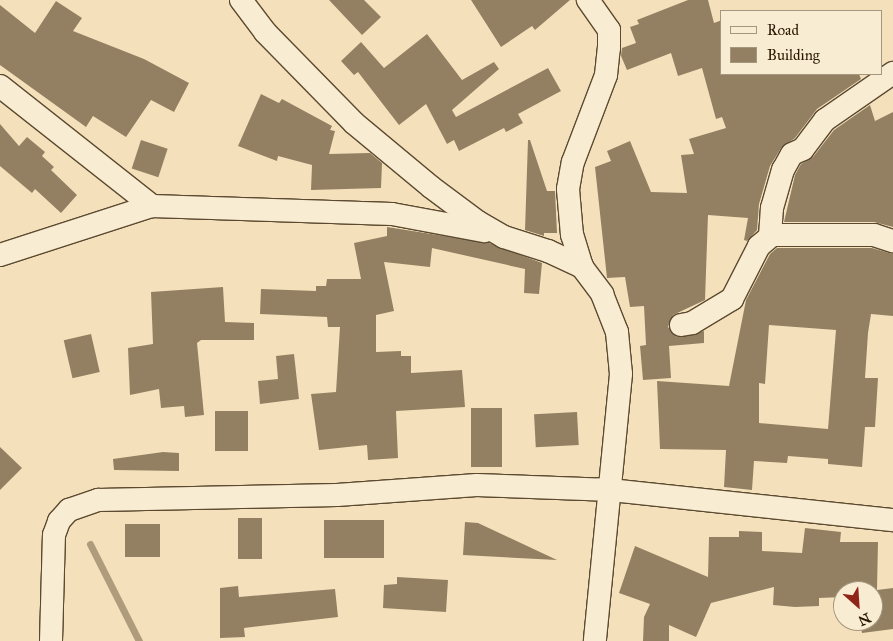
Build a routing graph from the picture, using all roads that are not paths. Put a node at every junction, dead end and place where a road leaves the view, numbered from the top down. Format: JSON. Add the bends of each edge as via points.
{"nodes":[{"id":1,"x":241,"y":0,"type":"edge"},
{"id":2,"x":588,"y":0,"type":"edge"},
{"id":3,"x":893,"y":73,"type":"edge"},
{"id":4,"x":0,"y":86,"type":"edge"},
{"id":5,"x":152,"y":206,"type":"junction"},
{"id":6,"x":770,"y":236,"type":"junction"},
{"id":7,"x":504,"y":237,"type":"junction"},
{"id":8,"x":893,"y":241,"type":"edge"},
{"id":9,"x":0,"y":254,"type":"edge"},
{"id":10,"x":582,"y":267,"type":"junction"},
{"id":11,"x":681,"y":325,"type":"dead end"},
{"id":12,"x":611,"y":490,"type":"junction"},
{"id":13,"x":893,"y":520,"type":"edge"},
{"id":14,"x":51,"y":641,"type":"edge"},
{"id":15,"x":595,"y":641,"type":"edge"}],
"edges":[{"from":1,"to":7,"type":"street","via":[[265,32],[354,123],[431,187]]},
{"from":2,"to":10,"type":"street","via":[[609,30],[609,48],[606,75],[573,162],[568,189],[572,235]]},
{"from":3,"to":6,"type":"street","via":[[824,120],[803,149],[792,154],[783,170],[772,208]]},
{"from":4,"to":5,"type":"street"},
{"from":5,"to":7,"type":"street","via":[[392,214]]},
{"from":5,"to":9,"type":"street"},
{"from":6,"to":8,"type":"street","via":[[874,235]]},
{"from":6,"to":11,"type":"street","via":[[759,246],[732,299],[692,323]]},
{"from":7,"to":10,"type":"street"},
{"from":10,"to":12,"type":"street","via":[[602,294],[617,332],[621,374]]},
{"from":12,"to":13,"type":"street"},
{"from":12,"to":14,"type":"street","via":[[476,485],[337,495],[98,500],[82,504],[68,510],[54,535]]},
{"from":12,"to":15,"type":"street"}]}
